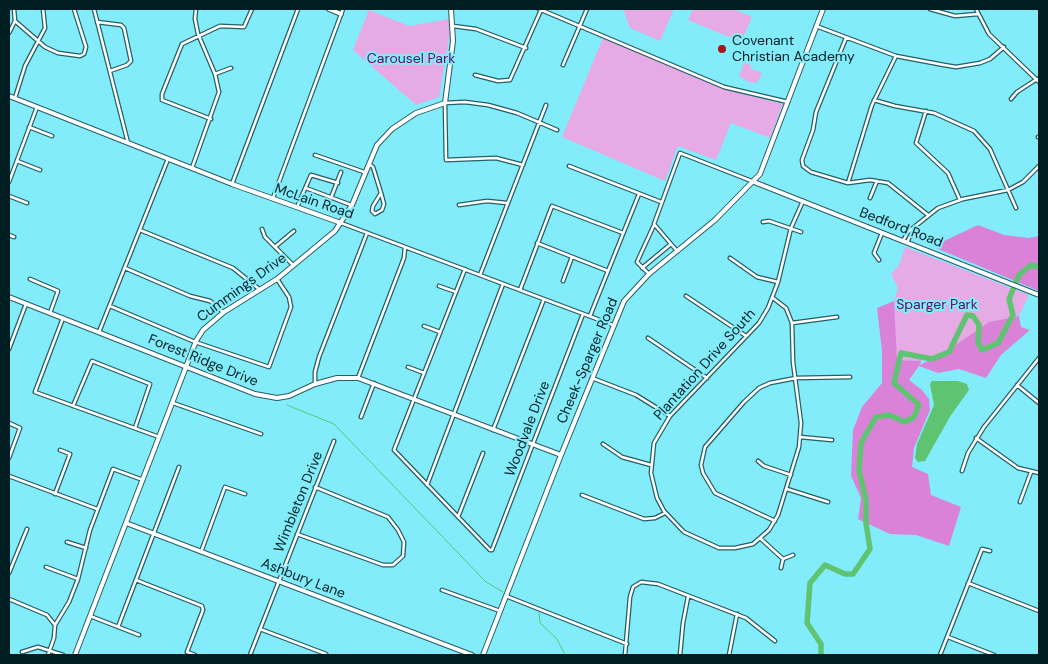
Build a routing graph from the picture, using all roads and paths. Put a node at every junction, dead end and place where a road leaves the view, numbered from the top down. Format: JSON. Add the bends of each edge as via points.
{"nodes":[{"id":1,"x":14,"y":9,"type":"edge"},
{"id":2,"x":44,"y":9,"type":"edge"},
{"id":3,"x":74,"y":9,"type":"edge"},
{"id":4,"x":94,"y":9,"type":"edge"},
{"id":5,"x":196,"y":9,"type":"edge"},
{"id":6,"x":252,"y":9,"type":"edge"},
{"id":7,"x":298,"y":9,"type":"edge"},
{"id":8,"x":329,"y":9,"type":"edge"},
{"id":9,"x":451,"y":9,"type":"edge"},
{"id":10,"x":541,"y":9,"type":"edge"},
{"id":11,"x":587,"y":9,"type":"edge"},
{"id":12,"x":823,"y":9,"type":"edge"},
{"id":13,"x":930,"y":9,"type":"edge"},
{"id":14,"x":976,"y":9,"type":"edge"},
{"id":15,"x":342,"y":11,"type":"edge"},
{"id":16,"x":978,"y":14,"type":"junction"},
{"id":17,"x":15,"y":20,"type":"junction"},
{"id":18,"x":97,"y":22,"type":"junction"},
{"id":19,"x":453,"y":26,"type":"junction"},
{"id":20,"x":581,"y":26,"type":"junction"},
{"id":21,"x":816,"y":26,"type":"junction"},
{"id":22,"x":9,"y":33,"type":"edge"},
{"id":23,"x":198,"y":34,"type":"junction"},
{"id":24,"x":846,"y":38,"type":"junction"},
{"id":25,"x":39,"y":41,"type":"junction"},
{"id":26,"x":1004,"y":47,"type":"junction"},
{"id":27,"x":526,"y":48,"type":"junction"},
{"id":28,"x":896,"y":56,"type":"junction"},
{"id":29,"x":563,"y":65,"type":"dead end"},
{"id":30,"x":231,"y":68,"type":"dead end"},
{"id":31,"x":110,"y":71,"type":"junction"},
{"id":32,"x":214,"y":74,"type":"junction"},
{"id":33,"x":474,"y":75,"type":"dead end"},
{"id":34,"x":1038,"y":80,"type":"edge"},
{"id":35,"x":9,"y":96,"type":"edge"},
{"id":36,"x":15,"y":98,"type":"junction"},
{"id":37,"x":1011,"y":99,"type":"dead end"},
{"id":38,"x":874,"y":100,"type":"junction"},
{"id":39,"x":788,"y":102,"type":"junction"},
{"id":40,"x":445,"y":103,"type":"junction"},
{"id":41,"x":546,"y":105,"type":"dead end"},
{"id":42,"x":36,"y":107,"type":"junction"},
{"id":43,"x":926,"y":111,"type":"junction"},
{"id":44,"x":211,"y":119,"type":"junction"},
{"id":45,"x":539,"y":123,"type":"junction"},
{"id":46,"x":29,"y":127,"type":"junction"},
{"id":47,"x":557,"y":130,"type":"dead end"},
{"id":48,"x":52,"y":136,"type":"dead end"},
{"id":49,"x":128,"y":144,"type":"junction"},
{"id":50,"x":315,"y":155,"type":"dead end"},
{"id":51,"x":168,"y":159,"type":"junction"},
{"id":52,"x":17,"y":161,"type":"junction"},
{"id":53,"x":368,"y":164,"type":"junction"},
{"id":54,"x":523,"y":165,"type":"junction"},
{"id":55,"x":569,"y":166,"type":"dead end"},
{"id":56,"x":1039,"y":166,"type":"edge"},
{"id":57,"x":192,"y":169,"type":"junction"},
{"id":58,"x":40,"y":170,"type":"dead end"},
{"id":59,"x":342,"y":172,"type":"dead end"},
{"id":60,"x":364,"y":172,"type":"junction"},
{"id":61,"x":877,"y":180,"type":"junction"},
{"id":62,"x":9,"y":182,"type":"edge"},
{"id":63,"x":754,"y":182,"type":"junction"},
{"id":64,"x":338,"y":183,"type":"junction"},
{"id":65,"x":848,"y":183,"type":"junction"},
{"id":66,"x":232,"y":184,"type":"junction"},
{"id":67,"x":306,"y":188,"type":"junction"},
{"id":68,"x":1008,"y":190,"type":"junction"},
{"id":69,"x":381,"y":193,"type":"junction"},
{"id":70,"x":639,"y":194,"type":"junction"},
{"id":71,"x":9,"y":196,"type":"edge"},
{"id":72,"x":331,"y":198,"type":"junction"},
{"id":73,"x":870,"y":198,"type":"dead end"},
{"id":74,"x":273,"y":200,"type":"junction"},
{"id":75,"x":960,"y":200,"type":"junction"},
{"id":76,"x":803,"y":201,"type":"junction"},
{"id":77,"x":661,"y":202,"type":"junction"},
{"id":78,"x":508,"y":203,"type":"junction"},
{"id":79,"x":27,"y":204,"type":"dead end"},
{"id":80,"x":352,"y":205,"type":"junction"},
{"id":81,"x":459,"y":206,"type":"dead end"},
{"id":82,"x":297,"y":208,"type":"junction"},
{"id":83,"x":1016,"y":208,"type":"dead end"},
{"id":84,"x":928,"y":215,"type":"junction"},
{"id":85,"x":763,"y":222,"type":"dead end"},
{"id":86,"x":341,"y":223,"type":"junction"},
{"id":87,"x":654,"y":225,"type":"junction"},
{"id":88,"x":792,"y":228,"type":"junction"},
{"id":89,"x":262,"y":229,"type":"dead end"},
{"id":90,"x":140,"y":230,"type":"junction"},
{"id":91,"x":294,"y":231,"type":"dead end"},
{"id":92,"x":367,"y":232,"type":"junction"},
{"id":93,"x":801,"y":232,"type":"dead end"},
{"id":94,"x":623,"y":233,"type":"junction"},
{"id":95,"x":882,"y":233,"type":"junction"},
{"id":96,"x":9,"y":235,"type":"edge"},
{"id":97,"x":14,"y":237,"type":"dead end"},
{"id":98,"x":905,"y":242,"type":"junction"},
{"id":99,"x":537,"y":243,"type":"junction"},
{"id":100,"x":671,"y":244,"type":"junction"},
{"id":101,"x":276,"y":246,"type":"junction"},
{"id":102,"x":406,"y":247,"type":"junction"},
{"id":103,"x":677,"y":251,"type":"junction"},
{"id":104,"x":572,"y":257,"type":"junction"},
{"id":105,"x":730,"y":258,"type":"dead end"},
{"id":106,"x":879,"y":260,"type":"dead end"},
{"id":107,"x":293,"y":265,"type":"junction"},
{"id":108,"x":125,"y":268,"type":"junction"},
{"id":109,"x":642,"y":268,"type":"junction"},
{"id":110,"x":465,"y":270,"type":"junction"},
{"id":111,"x":608,"y":271,"type":"junction"},
{"id":112,"x":648,"y":274,"type":"junction"},
{"id":113,"x":480,"y":275,"type":"junction"},
{"id":114,"x":30,"y":279,"type":"dead end"},
{"id":115,"x":277,"y":279,"type":"junction"},
{"id":116,"x":563,"y":281,"type":"dead end"},
{"id":117,"x":778,"y":282,"type":"junction"},
{"id":118,"x":503,"y":284,"type":"junction"},
{"id":119,"x":439,"y":286,"type":"dead end"},
{"id":120,"x":259,"y":289,"type":"junction"},
{"id":121,"x":520,"y":290,"type":"junction"},
{"id":122,"x":456,"y":292,"type":"junction"},
{"id":123,"x":686,"y":296,"type":"dead end"},
{"id":124,"x":1039,"y":296,"type":"edge"},
{"id":125,"x":9,"y":297,"type":"edge"},
{"id":126,"x":773,"y":298,"type":"junction"},
{"id":127,"x":544,"y":299,"type":"junction"},
{"id":128,"x":26,"y":304,"type":"junction"},
{"id":129,"x":110,"y":306,"type":"junction"},
{"id":130,"x":224,"y":312,"type":"junction"},
{"id":131,"x":50,"y":313,"type":"junction"},
{"id":132,"x":583,"y":314,"type":"junction"},
{"id":133,"x":590,"y":316,"type":"junction"},
{"id":134,"x":62,"y":318,"type":"junction"},
{"id":135,"x":837,"y":318,"type":"dead end"},
{"id":136,"x":792,"y":322,"type":"junction"},
{"id":137,"x":613,"y":325,"type":"junction"},
{"id":138,"x":424,"y":326,"type":"dead end"},
{"id":139,"x":99,"y":332,"type":"junction"},
{"id":140,"x":440,"y":332,"type":"junction"},
{"id":141,"x":746,"y":336,"type":"junction"},
{"id":142,"x":648,"y":338,"type":"dead end"},
{"id":143,"x":195,"y":342,"type":"junction"},
{"id":144,"x":9,"y":349,"type":"edge"},
{"id":145,"x":1039,"y":358,"type":"edge"},
{"id":146,"x":186,"y":365,"type":"junction"},
{"id":147,"x":408,"y":367,"type":"dead end"},
{"id":148,"x":424,"y":373,"type":"junction"},
{"id":149,"x":850,"y":377,"type":"dead end"},
{"id":150,"x":358,"y":378,"type":"junction"},
{"id":151,"x":592,"y":378,"type":"junction"},
{"id":152,"x":707,"y":378,"type":"junction"},
{"id":153,"x":796,"y":378,"type":"junction"},
{"id":154,"x":374,"y":383,"type":"junction"},
{"id":155,"x":316,"y":384,"type":"junction"},
{"id":156,"x":1017,"y":385,"type":"junction"},
{"id":157,"x":414,"y":399,"type":"junction"},
{"id":158,"x":172,"y":402,"type":"junction"},
{"id":159,"x":1039,"y":403,"type":"edge"},
{"id":160,"x":73,"y":406,"type":"junction"},
{"id":161,"x":454,"y":414,"type":"junction"},
{"id":162,"x":670,"y":416,"type":"junction"},
{"id":163,"x":361,"y":417,"type":"dead end"},
{"id":164,"x":9,"y":423,"type":"edge"},
{"id":165,"x":135,"y":428,"type":"junction"},
{"id":166,"x":493,"y":430,"type":"junction"},
{"id":167,"x":261,"y":434,"type":"dead end"},
{"id":168,"x":159,"y":437,"type":"junction"},
{"id":169,"x":800,"y":437,"type":"junction"},
{"id":170,"x":976,"y":438,"type":"junction"},
{"id":171,"x":832,"y":440,"type":"dead end"},
{"id":172,"x":334,"y":441,"type":"dead end"},
{"id":173,"x":602,"y":444,"type":"dead end"},
{"id":174,"x":532,"y":445,"type":"junction"},
{"id":175,"x":60,"y":450,"type":"dead end"},
{"id":176,"x":483,"y":454,"type":"dead end"},
{"id":177,"x":560,"y":455,"type":"junction"},
{"id":178,"x":9,"y":458,"type":"edge"},
{"id":179,"x":758,"y":461,"type":"dead end"},
{"id":180,"x":651,"y":466,"type":"junction"},
{"id":181,"x":179,"y":467,"type":"dead end"},
{"id":182,"x":962,"y":471,"type":"dead end"},
{"id":183,"x":1031,"y":472,"type":"junction"},
{"id":184,"x":1039,"y":473,"type":"edge"},
{"id":185,"x":791,"y":475,"type":"junction"},
{"id":186,"x":9,"y":476,"type":"edge"},
{"id":187,"x":143,"y":480,"type":"junction"},
{"id":188,"x":427,"y":485,"type":"junction"},
{"id":189,"x":316,"y":487,"type":"junction"},
{"id":190,"x":787,"y":489,"type":"junction"},
{"id":191,"x":55,"y":494,"type":"junction"},
{"id":192,"x":245,"y":494,"type":"dead end"},
{"id":193,"x":582,"y":495,"type":"dead end"},
{"id":194,"x":828,"y":502,"type":"dead end"},
{"id":195,"x":1020,"y":502,"type":"dead end"},
{"id":196,"x":97,"y":510,"type":"junction"},
{"id":197,"x":665,"y":514,"type":"junction"},
{"id":198,"x":458,"y":518,"type":"junction"},
{"id":199,"x":775,"y":521,"type":"junction"},
{"id":200,"x":126,"y":522,"type":"junction"},
{"id":201,"x":27,"y":529,"type":"dead end"},
{"id":202,"x":154,"y":533,"type":"junction"},
{"id":203,"x":297,"y":534,"type":"junction"},
{"id":204,"x":761,"y":539,"type":"junction"},
{"id":205,"x":67,"y":542,"type":"dead end"},
{"id":206,"x":86,"y":548,"type":"junction"},
{"id":207,"x":990,"y":551,"type":"dead end"},
{"id":208,"x":201,"y":552,"type":"junction"},
{"id":209,"x":793,"y":555,"type":"dead end"},
{"id":210,"x":783,"y":559,"type":"junction"},
{"id":211,"x":46,"y":567,"type":"dead end"},
{"id":212,"x":781,"y":568,"type":"dead end"},
{"id":213,"x":9,"y":573,"type":"edge"},
{"id":214,"x":78,"y":579,"type":"junction"},
{"id":215,"x":136,"y":580,"type":"junction"},
{"id":216,"x":278,"y":582,"type":"junction"},
{"id":217,"x":968,"y":583,"type":"junction"},
{"id":218,"x":442,"y":590,"type":"dead end"},
{"id":219,"x":506,"y":596,"type":"junction"},
{"id":220,"x":688,"y":597,"type":"junction"},
{"id":221,"x":9,"y":599,"type":"edge"},
{"id":222,"x":1039,"y":611,"type":"edge"},
{"id":223,"x":500,"y":612,"type":"junction"},
{"id":224,"x":737,"y":614,"type":"junction"},
{"id":225,"x":90,"y":616,"type":"junction"},
{"id":226,"x":55,"y":625,"type":"junction"},
{"id":227,"x":118,"y":627,"type":"junction"},
{"id":228,"x":260,"y":629,"type":"junction"},
{"id":229,"x":139,"y":635,"type":"dead end"},
{"id":230,"x":948,"y":636,"type":"junction"},
{"id":231,"x":775,"y":640,"type":"dead end"},
{"id":232,"x":627,"y":644,"type":"junction"},
{"id":233,"x":50,"y":650,"type":"junction"},
{"id":234,"x":22,"y":652,"type":"dead end"},
{"id":235,"x":326,"y":654,"type":"edge"},
{"id":236,"x":48,"y":655,"type":"edge"},
{"id":237,"x":63,"y":655,"type":"edge"},
{"id":238,"x":75,"y":655,"type":"edge"},
{"id":239,"x":195,"y":655,"type":"edge"},
{"id":240,"x":250,"y":655,"type":"edge"},
{"id":241,"x":472,"y":655,"type":"edge"},
{"id":242,"x":483,"y":655,"type":"edge"},
{"id":243,"x":626,"y":655,"type":"edge"},
{"id":244,"x":680,"y":655,"type":"edge"},
{"id":245,"x":729,"y":655,"type":"edge"},
{"id":246,"x":940,"y":655,"type":"edge"},
{"id":247,"x":994,"y":655,"type":"edge"}],
"edges":[{"from":1,"to":17,"type":"street"},
{"from":2,"to":25,"type":"street","via":[[46,24]]},
{"from":3,"to":25,"type":"street","via":[[86,50],[82,55],[49,50]]},
{"from":4,"to":18,"type":"street"},
{"from":5,"to":23,"type":"street"},
{"from":6,"to":23,"type":"street","via":[[244,27],[225,24]]},
{"from":7,"to":66,"type":"street"},
{"from":8,"to":15,"type":"street"},
{"from":9,"to":19,"type":"street"},
{"from":10,"to":20,"type":"street"},
{"from":10,"to":27,"type":"street"},
{"from":11,"to":20,"type":"street"},
{"from":12,"to":21,"type":"street","name":"Cheek-Sparger Road"},
{"from":13,"to":16,"type":"street","via":[[955,16]]},
{"from":14,"to":16,"type":"street"},
{"from":15,"to":74,"type":"street"},
{"from":16,"to":26,"type":"street","via":[[984,28]]},
{"from":17,"to":22,"type":"street"},
{"from":17,"to":25,"type":"street"},
{"from":18,"to":31,"type":"street"},
{"from":18,"to":31,"type":"street","via":[[124,28],[131,61]]},
{"from":19,"to":27,"type":"street","via":[[471,28]]},
{"from":19,"to":40,"type":"street"},
{"from":20,"to":29,"type":"street"},
{"from":20,"to":39,"type":"street","via":[[724,87]]},
{"from":21,"to":24,"type":"street"},
{"from":21,"to":39,"type":"street","name":"Cheek-Sparger Road"},
{"from":23,"to":32,"type":"street"},
{"from":23,"to":44,"type":"street","via":[[182,44],[162,100]]},
{"from":24,"to":28,"type":"street"},
{"from":24,"to":65,"type":"street","via":[[816,112],[802,163],[811,172]]},
{"from":25,"to":36,"type":"street"},
{"from":26,"to":28,"type":"street","via":[[990,59],[956,67]]},
{"from":26,"to":34,"type":"street"},
{"from":27,"to":33,"type":"street","via":[[508,81]]},
{"from":28,"to":38,"type":"street"},
{"from":30,"to":32,"type":"street"},
{"from":31,"to":49,"type":"street"},
{"from":32,"to":44,"type":"street","via":[[218,96]]},
{"from":34,"to":37,"type":"street"},
{"from":35,"to":36,"type":"street","name":"McLain Road"},
{"from":36,"to":42,"type":"street","name":"McLain Road"},
{"from":38,"to":43,"type":"street"},
{"from":38,"to":65,"type":"street"},
{"from":39,"to":63,"type":"street","name":"Cheek-Sparger Road","via":[[768,157]]},
{"from":40,"to":45,"type":"street","via":[[488,105]]},
{"from":40,"to":53,"type":"street","name":"Cummings Drive","via":[[416,113],[392,129],[377,145]]},
{"from":40,"to":54,"type":"street","via":[[445,158],[448,161],[496,158]]},
{"from":41,"to":45,"type":"street"},
{"from":42,"to":46,"type":"street"},
{"from":42,"to":49,"type":"street","name":"McLain Road"},
{"from":43,"to":68,"type":"street","via":[[961,124],[978,135],[990,149]]},
{"from":43,"to":75,"type":"street","via":[[916,142],[948,173]]},
{"from":44,"to":57,"type":"street"},
{"from":45,"to":47,"type":"street"},
{"from":45,"to":54,"type":"street"},
{"from":46,"to":48,"type":"street"},
{"from":46,"to":52,"type":"street"},
{"from":49,"to":51,"type":"street","name":"McLain Road"},
{"from":50,"to":60,"type":"street"},
{"from":51,"to":57,"type":"street","name":"McLain Road"},
{"from":51,"to":90,"type":"street"},
{"from":52,"to":58,"type":"street"},
{"from":52,"to":62,"type":"street"},
{"from":53,"to":60,"type":"street","name":"Cummings Drive"},
{"from":53,"to":69,"type":"street","via":[[373,167]]},
{"from":54,"to":78,"type":"street"},
{"from":55,"to":70,"type":"street"},
{"from":56,"to":68,"type":"street","via":[[1023,182]]},
{"from":57,"to":66,"type":"street","name":"McLain Road"},
{"from":59,"to":64,"type":"street"},
{"from":60,"to":80,"type":"street","name":"Cummings Drive"},
{"from":61,"to":65,"type":"street"},
{"from":61,"to":73,"type":"street"},
{"from":61,"to":84,"type":"street","via":[[892,185]]},
{"from":63,"to":76,"type":"street","name":"Bedford Road"},
{"from":63,"to":77,"type":"street","via":[[680,153]]},
{"from":63,"to":103,"type":"street","name":"Cheek-Sparger Road"},
{"from":64,"to":67,"type":"street","via":[[312,174]]},
{"from":64,"to":72,"type":"street"},
{"from":66,"to":74,"type":"street","name":"McLain Road"},
{"from":67,"to":72,"type":"street"},
{"from":67,"to":82,"type":"street"},
{"from":68,"to":75,"type":"street"},
{"from":68,"to":83,"type":"street"},
{"from":69,"to":69,"type":"street","via":[[373,206],[375,214],[382,210],[384,204]]},
{"from":70,"to":77,"type":"street"},
{"from":70,"to":94,"type":"street"},
{"from":71,"to":79,"type":"street"},
{"from":72,"to":80,"type":"street"},
{"from":74,"to":82,"type":"street","name":"McLain Road"},
{"from":75,"to":84,"type":"street"},
{"from":76,"to":88,"type":"street","name":"Plantation Drive South"},
{"from":76,"to":95,"type":"street","name":"Bedford Road"},
{"from":77,"to":87,"type":"street"},
{"from":78,"to":81,"type":"street","via":[[488,201]]},
{"from":78,"to":113,"type":"street"},
{"from":80,"to":86,"type":"street","name":"Cummings Drive"},
{"from":82,"to":86,"type":"street","name":"McLain Road"},
{"from":84,"to":98,"type":"street"},
{"from":85,"to":88,"type":"street"},
{"from":86,"to":92,"type":"street","name":"McLain Road"},
{"from":86,"to":107,"type":"street","name":"Cummings Drive","via":[[324,242]]},
{"from":87,"to":100,"type":"street"},
{"from":87,"to":109,"type":"street","via":[[637,262]]},
{"from":88,"to":93,"type":"street"},
{"from":88,"to":117,"type":"street","name":"Plantation Drive South"},
{"from":89,"to":101,"type":"street","via":[[265,237]]},
{"from":90,"to":108,"type":"street"},
{"from":90,"to":120,"type":"street","via":[[233,268]]},
{"from":91,"to":101,"type":"street"},
{"from":92,"to":102,"type":"street","name":"McLain Road"},
{"from":92,"to":155,"type":"street","via":[[319,357]]},
{"from":94,"to":99,"type":"street","via":[[552,206]]},
{"from":94,"to":111,"type":"street"},
{"from":95,"to":98,"type":"street","name":"Bedford Road"},
{"from":95,"to":106,"type":"street","via":[[874,253]]},
{"from":96,"to":97,"type":"street"},
{"from":98,"to":124,"type":"street","name":"Bedford Road"},
{"from":99,"to":104,"type":"street"},
{"from":99,"to":121,"type":"street"},
{"from":100,"to":103,"type":"street"},
{"from":100,"to":109,"type":"street"},
{"from":101,"to":107,"type":"street"},
{"from":102,"to":110,"type":"street","name":"McLain Road"},
{"from":102,"to":150,"type":"street"},
{"from":103,"to":112,"type":"street","name":"Cheek-Sparger Road"},
{"from":104,"to":111,"type":"street"},
{"from":104,"to":116,"type":"street"},
{"from":105,"to":117,"type":"street","via":[[757,277]]},
{"from":107,"to":115,"type":"street","name":"Cummings Drive"},
{"from":108,"to":129,"type":"street"},
{"from":108,"to":130,"type":"street","via":[[190,296],[210,301]]},
{"from":109,"to":112,"type":"street"},
{"from":110,"to":113,"type":"street","name":"McLain Road"},
{"from":110,"to":122,"type":"street"},
{"from":111,"to":133,"type":"street"},
{"from":112,"to":137,"type":"street","name":"Cheek-Sparger Road","via":[[624,301]]},
{"from":113,"to":118,"type":"street","name":"McLain Road"},
{"from":114,"to":131,"type":"street","via":[[58,291]]},
{"from":115,"to":120,"type":"street","name":"Cummings Drive"},
{"from":115,"to":143,"type":"street","via":[[291,306],[268,367]]},
{"from":117,"to":126,"type":"street","name":"Plantation Drive South"},
{"from":118,"to":121,"type":"street","name":"McLain Road"},
{"from":118,"to":161,"type":"street"},
{"from":119,"to":122,"type":"street"},
{"from":120,"to":130,"type":"street","name":"Cummings Drive"},
{"from":121,"to":127,"type":"street","name":"McLain Road"},
{"from":122,"to":140,"type":"street"},
{"from":123,"to":141,"type":"street"},
{"from":125,"to":128,"type":"street","name":"Forest Ridge Drive"},
{"from":126,"to":136,"type":"street","via":[[786,308]]},
{"from":126,"to":141,"type":"street","name":"Plantation Drive South","via":[[759,323]]},
{"from":127,"to":132,"type":"street","name":"McLain Road"},
{"from":127,"to":166,"type":"street"},
{"from":128,"to":131,"type":"street","name":"Forest Ridge Drive"},
{"from":128,"to":144,"type":"street"},
{"from":129,"to":139,"type":"street"},
{"from":129,"to":143,"type":"street"},
{"from":130,"to":143,"type":"street","name":"Cummings Drive","via":[[203,330]]},
{"from":131,"to":134,"type":"street","name":"Forest Ridge Drive"},
{"from":132,"to":133,"type":"street","name":"McLain Road"},
{"from":132,"to":174,"type":"street","name":"Woodvale Drive"},
{"from":133,"to":137,"type":"street","name":"McLain Road"},
{"from":134,"to":139,"type":"street","name":"Forest Ridge Drive"},
{"from":134,"to":160,"type":"street","via":[[35,390]]},
{"from":135,"to":136,"type":"street"},
{"from":136,"to":153,"type":"street"},
{"from":137,"to":151,"type":"street","name":"Cheek-Sparger Road"},
{"from":138,"to":140,"type":"street"},
{"from":139,"to":146,"type":"street","name":"Forest Ridge Drive"},
{"from":140,"to":148,"type":"street"},
{"from":141,"to":152,"type":"street","name":"Plantation Drive South"},
{"from":142,"to":152,"type":"street"},
{"from":143,"to":146,"type":"street","name":"Cummings Drive"},
{"from":145,"to":156,"type":"street"},
{"from":146,"to":155,"type":"street","name":"Forest Ridge Drive","via":[[264,396],[289,396]]},
{"from":146,"to":158,"type":"street","name":"Cummings Drive"},
{"from":147,"to":148,"type":"street"},
{"from":148,"to":157,"type":"street"},
{"from":149,"to":153,"type":"street"},
{"from":150,"to":154,"type":"street","name":"Forest Ridge Drive"},
{"from":150,"to":155,"type":"street","name":"Forest Ridge Drive","via":[[342,377]]},
{"from":151,"to":162,"type":"street","via":[[636,395]]},
{"from":151,"to":177,"type":"street","name":"Cheek-Sparger Road"},
{"from":152,"to":162,"type":"street","name":"Plantation Drive South"},
{"from":153,"to":169,"type":"street"},
{"from":153,"to":199,"type":"street","via":[[779,380],[759,388],[713,436],[702,456],[703,473],[715,492]]},
{"from":154,"to":157,"type":"street","name":"Forest Ridge Drive"},
{"from":154,"to":163,"type":"street"},
{"from":156,"to":159,"type":"street"},
{"from":156,"to":170,"type":"street"},
{"from":157,"to":161,"type":"street","name":"Forest Ridge Drive"},
{"from":157,"to":188,"type":"street","via":[[394,452]]},
{"from":158,"to":167,"type":"street"},
{"from":158,"to":168,"type":"street","name":"Cummings Drive"},
{"from":160,"to":165,"type":"street"},
{"from":160,"to":165,"type":"street","via":[[92,361],[150,384]]},
{"from":161,"to":166,"type":"street","name":"Forest Ridge Drive"},
{"from":161,"to":188,"type":"street"},
{"from":162,"to":180,"type":"street","name":"Plantation Drive South","via":[[654,442]]},
{"from":164,"to":178,"type":"street","via":[[20,428]]},
{"from":165,"to":168,"type":"street"},
{"from":166,"to":174,"type":"street","name":"Forest Ridge Drive"},
{"from":168,"to":187,"type":"street","name":"Cummings Drive"},
{"from":169,"to":171,"type":"street"},
{"from":169,"to":185,"type":"street"},
{"from":170,"to":182,"type":"street"},
{"from":170,"to":183,"type":"street","via":[[1018,468]]},
{"from":172,"to":189,"type":"street","name":"Wimbleton Drive"},
{"from":173,"to":180,"type":"street","via":[[622,457]]},
{"from":174,"to":177,"type":"street","name":"Forest Ridge Drive"},
{"from":174,"to":198,"type":"street","name":"Woodvale Drive","via":[[491,550]]},
{"from":175,"to":191,"type":"street","via":[[70,454]]},
{"from":176,"to":198,"type":"street"},
{"from":177,"to":219,"type":"street","name":"Cheek-Sparger Road"},
{"from":179,"to":185,"type":"street"},
{"from":180,"to":197,"type":"street","name":"Plantation Drive South","via":[[655,492]]},
{"from":181,"to":202,"type":"street"},
{"from":183,"to":184,"type":"street"},
{"from":183,"to":195,"type":"street"},
{"from":185,"to":190,"type":"street"},
{"from":186,"to":191,"type":"street"},
{"from":187,"to":196,"type":"street","via":[[114,469]]},
{"from":187,"to":200,"type":"street","name":"Cummings Drive"},
{"from":188,"to":198,"type":"street"},
{"from":189,"to":203,"type":"street","name":"Wimbleton Drive"},
{"from":189,"to":203,"type":"street","via":[[388,517],[405,546],[403,556],[389,566],[377,564]]},
{"from":190,"to":194,"type":"street"},
{"from":190,"to":199,"type":"street"},
{"from":191,"to":196,"type":"street"},
{"from":192,"to":208,"type":"street","via":[[225,487]]},
{"from":193,"to":197,"type":"street","via":[[644,519]]},
{"from":196,"to":206,"type":"street"},
{"from":197,"to":204,"type":"street","via":[[684,532],[719,548],[741,548]]},
{"from":199,"to":204,"type":"street"},
{"from":200,"to":202,"type":"street","name":"Ashbury Lane"},
{"from":200,"to":225,"type":"street","name":"Cummings Drive"},
{"from":201,"to":213,"type":"street"},
{"from":202,"to":208,"type":"street","name":"Ashbury Lane"},
{"from":202,"to":215,"type":"street"},
{"from":203,"to":216,"type":"street","name":"Wimbleton Drive"},
{"from":204,"to":210,"type":"street"},
{"from":205,"to":206,"type":"street"},
{"from":206,"to":214,"type":"street"},
{"from":207,"to":217,"type":"street","via":[[982,549]]},
{"from":208,"to":216,"type":"street","name":"Ashbury Lane"},
{"from":209,"to":210,"type":"street"},
{"from":210,"to":212,"type":"street"},
{"from":211,"to":214,"type":"street"},
{"from":214,"to":226,"type":"street"},
{"from":215,"to":227,"type":"street"},
{"from":215,"to":239,"type":"street","via":[[202,606],[187,652]]},
{"from":216,"to":228,"type":"street","name":"Wimbleton Drive"},
{"from":216,"to":241,"type":"street","name":"Ashbury Lane"},
{"from":217,"to":222,"type":"street"},
{"from":217,"to":230,"type":"street"},
{"from":218,"to":223,"type":"street"},
{"from":219,"to":223,"type":"street","name":"Cheek-Sparger Road"},
{"from":219,"to":232,"type":"street"},
{"from":220,"to":224,"type":"street"},
{"from":220,"to":232,"type":"street","via":[[645,582],[636,584],[628,606]]},
{"from":220,"to":244,"type":"street"},
{"from":221,"to":226,"type":"street","via":[[44,614]]},
{"from":223,"to":242,"type":"street","name":"Cheek-Sparger Road"},
{"from":224,"to":231,"type":"street"},
{"from":224,"to":245,"type":"street"},
{"from":225,"to":227,"type":"street"},
{"from":225,"to":238,"type":"street","name":"Cummings Drive"},
{"from":226,"to":233,"type":"street"},
{"from":227,"to":229,"type":"street"},
{"from":228,"to":235,"type":"street"},
{"from":228,"to":240,"type":"street","name":"Wimbleton Drive"},
{"from":230,"to":246,"type":"street"},
{"from":230,"to":247,"type":"street"},
{"from":232,"to":243,"type":"street"},
{"from":233,"to":234,"type":"street","via":[[38,647]]},
{"from":233,"to":236,"type":"street"},
{"from":233,"to":237,"type":"street"}]}
